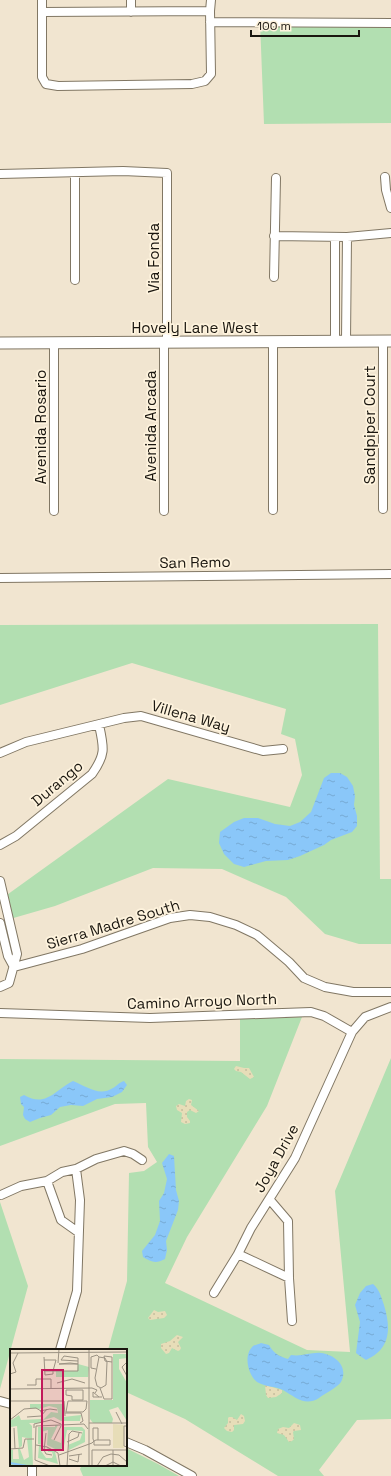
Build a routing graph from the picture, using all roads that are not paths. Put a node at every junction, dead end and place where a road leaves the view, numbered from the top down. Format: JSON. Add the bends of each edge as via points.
{"nodes":[{"id":1,"x":42,"y":0,"type":"edge"},
{"id":2,"x":131,"y":0,"type":"edge"},
{"id":3,"x":211,"y":0,"type":"edge"},
{"id":4,"x":210,"y":11,"type":"junction"},
{"id":5,"x":42,"y":12,"type":"junction"},
{"id":6,"x":131,"y":12,"type":"junction"},
{"id":7,"x":210,"y":22,"type":"junction"},
{"id":8,"x":391,"y":23,"type":"edge"},
{"id":9,"x":75,"y":173,"type":"junction"},
{"id":10,"x":0,"y":174,"type":"edge"},
{"id":11,"x":385,"y":177,"type":"dead end"},
{"id":12,"x":276,"y":178,"type":"dead end"},
{"id":13,"x":391,"y":208,"type":"edge"},
{"id":14,"x":391,"y":233,"type":"edge"},
{"id":15,"x":274,"y":236,"type":"junction"},
{"id":16,"x":335,"y":237,"type":"junction"},
{"id":17,"x":347,"y":237,"type":"junction"},
{"id":18,"x":347,"y":272,"type":"junction"},
{"id":19,"x":334,"y":273,"type":"junction"},
{"id":20,"x":274,"y":277,"type":"dead end"},
{"id":21,"x":75,"y":280,"type":"dead end"},
{"id":22,"x":341,"y":341,"type":"junction"},
{"id":23,"x":387,"y":341,"type":"edge"},
{"id":24,"x":165,"y":342,"type":"junction"},
{"id":25,"x":273,"y":342,"type":"junction"},
{"id":26,"x":0,"y":343,"type":"edge"},
{"id":27,"x":54,"y":343,"type":"junction"},
{"id":28,"x":383,"y":509,"type":"dead end"},
{"id":29,"x":273,"y":510,"type":"dead end"},
{"id":30,"x":54,"y":511,"type":"dead end"},
{"id":31,"x":164,"y":511,"type":"dead end"},
{"id":32,"x":391,"y":574,"type":"edge"},
{"id":33,"x":0,"y":578,"type":"edge"},
{"id":34,"x":99,"y":725,"type":"junction"},
{"id":35,"x":283,"y":749,"type":"dead end"},
{"id":36,"x":0,"y":753,"type":"edge"},
{"id":37,"x":0,"y":845,"type":"edge"},
{"id":38,"x":0,"y":881,"type":"edge"},
{"id":39,"x":0,"y":923,"type":"edge"},
{"id":40,"x":14,"y":967,"type":"junction"},
{"id":41,"x":0,"y":987,"type":"edge"},
{"id":42,"x":391,"y":992,"type":"edge"},
{"id":43,"x":391,"y":1007,"type":"edge"},
{"id":44,"x":0,"y":1013,"type":"edge"},
{"id":45,"x":352,"y":1032,"type":"junction"},
{"id":46,"x":142,"y":1160,"type":"dead end"},
{"id":47,"x":76,"y":1169,"type":"junction"},
{"id":48,"x":47,"y":1181,"type":"junction"},
{"id":49,"x":1,"y":1195,"type":"dead end"},
{"id":50,"x":270,"y":1200,"type":"junction"},
{"id":51,"x":78,"y":1232,"type":"junction"},
{"id":52,"x":238,"y":1254,"type":"junction"},
{"id":53,"x":289,"y":1278,"type":"junction"},
{"id":54,"x":214,"y":1293,"type":"dead end"},
{"id":55,"x":292,"y":1321,"type":"dead end"},
{"id":56,"x":60,"y":1349,"type":"edge"},
{"id":57,"x":0,"y":1401,"type":"edge"},
{"id":58,"x":10,"y":1404,"type":"edge"},
{"id":59,"x":127,"y":1442,"type":"edge"},
{"id":60,"x":192,"y":1476,"type":"edge"}],
"edges":[{"from":1,"to":5,"type":"street"},
{"from":2,"to":6,"type":"street"},
{"from":3,"to":4,"type":"street"},
{"from":4,"to":6,"type":"street"},
{"from":4,"to":7,"type":"street"},
{"from":5,"to":6,"type":"street"},
{"from":5,"to":7,"type":"street","via":[[42,77],[46,84],[58,86],[184,84],[205,81],[211,74]]},
{"from":7,"to":8,"type":"street"},
{"from":9,"to":10,"type":"street"},
{"from":9,"to":21,"type":"street"},
{"from":9,"to":24,"type":"street","name":"Via Fonda","via":[[168,173]]},
{"from":11,"to":13,"type":"street"},
{"from":12,"to":15,"type":"street"},
{"from":14,"to":17,"type":"street"},
{"from":15,"to":16,"type":"street"},
{"from":15,"to":20,"type":"street"},
{"from":16,"to":17,"type":"street"},
{"from":16,"to":19,"type":"street"},
{"from":17,"to":18,"type":"street"},
{"from":18,"to":19,"type":"street"},
{"from":18,"to":22,"type":"street"},
{"from":19,"to":22,"type":"street"},
{"from":22,"to":23,"type":"street","name":"Hovely Lane West"},
{"from":22,"to":25,"type":"street","name":"Hovely Lane West"},
{"from":23,"to":28,"type":"street","name":"Sandpiper Court"},
{"from":24,"to":25,"type":"street","name":"Hovely Lane West"},
{"from":24,"to":27,"type":"street","name":"Hovely Lane West"},
{"from":24,"to":31,"type":"street","name":"Avenida Arcada"},
{"from":25,"to":29,"type":"street"},
{"from":26,"to":27,"type":"street","name":"Hovely Lane West"},
{"from":27,"to":30,"type":"street","name":"Avenida Rosario"},
{"from":32,"to":33,"type":"street","name":"San Remo"},
{"from":34,"to":35,"type":"street","name":"Villena Way","via":[[140,716],[263,752]]},
{"from":34,"to":36,"type":"street","name":"Villena Way","via":[[26,742]]},
{"from":34,"to":37,"type":"street","name":"Durango","via":[[103,745],[101,762],[92,774],[16,836]]},
{"from":38,"to":40,"type":"street","via":[[17,954]]},
{"from":39,"to":40,"type":"street","via":[[8,956]]},
{"from":40,"to":41,"type":"street","via":[[9,983]]},
{"from":40,"to":42,"type":"street","name":"Sierra Madre South","via":[[82,949],[170,918],[190,915],[236,924],[257,935],[304,978],[325,987],[353,992]]},
{"from":43,"to":45,"type":"street","via":[[365,1017]]},
{"from":44,"to":45,"type":"street","name":"Camino Arroyo North","via":[[150,1018],[311,1012],[324,1016]]},
{"from":45,"to":50,"type":"street","name":"Joya Drive","via":[[296,1158]]},
{"from":46,"to":47,"type":"street","via":[[124,1151]]},
{"from":47,"to":48,"type":"street","via":[[62,1172]]},
{"from":47,"to":51,"type":"street","via":[[80,1200]]},
{"from":48,"to":49,"type":"street","via":[[21,1186]]},
{"from":48,"to":51,"type":"street","via":[[61,1220]]},
{"from":50,"to":52,"type":"street","name":"Joya Drive","via":[[251,1228]]},
{"from":50,"to":53,"type":"street","via":[[288,1221]]},
{"from":51,"to":56,"type":"street","via":[[76,1291]]},
{"from":52,"to":53,"type":"street"},
{"from":52,"to":54,"type":"street","name":"Joya Drive"},
{"from":53,"to":55,"type":"street"},
{"from":57,"to":58,"type":"street"},
{"from":59,"to":60,"type":"street"}]}
